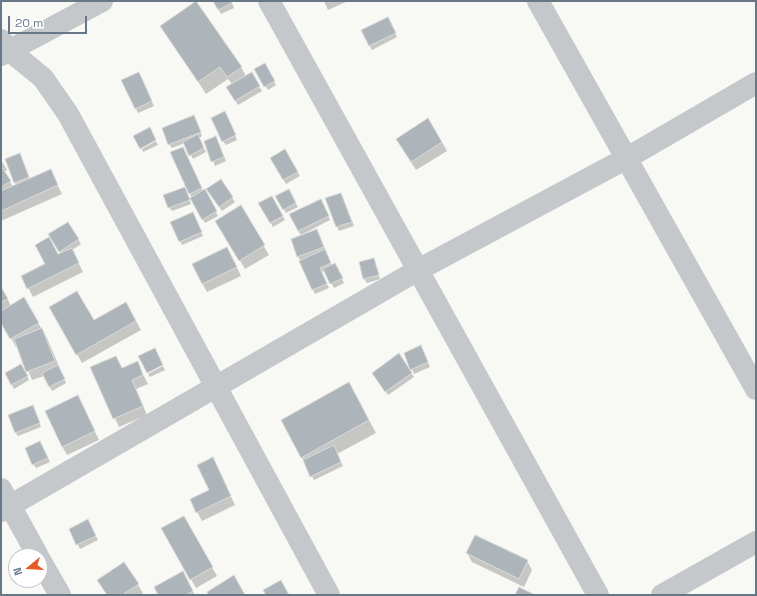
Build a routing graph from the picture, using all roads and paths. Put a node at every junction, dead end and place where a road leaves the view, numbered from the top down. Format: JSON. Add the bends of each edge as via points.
{"nodes":[{"id":1,"x":102,"y":1,"type":"edge"},
{"id":2,"x":269,"y":1,"type":"edge"},
{"id":3,"x":538,"y":1,"type":"edge"},
{"id":4,"x":4,"y":49,"type":"edge"},
{"id":5,"x":756,"y":82,"type":"edge"},
{"id":6,"x":627,"y":158,"type":"junction"},
{"id":7,"x":418,"y":270,"type":"junction"},
{"id":8,"x":215,"y":387,"type":"junction"},
{"id":9,"x":756,"y":389,"type":"edge"},
{"id":10,"x":4,"y":502,"type":"edge"},
{"id":11,"x":756,"y":542,"type":"edge"},
{"id":12,"x":33,"y":548,"type":"edge"},
{"id":13,"x":48,"y":574,"type":"edge"},
{"id":14,"x":60,"y":595,"type":"edge"},
{"id":15,"x":329,"y":595,"type":"edge"},
{"id":16,"x":598,"y":595,"type":"edge"},
{"id":17,"x":662,"y":595,"type":"edge"}],
"edges":[{"from":1,"to":4,"type":"street"},
{"from":2,"to":7,"type":"street"},
{"from":3,"to":6,"type":"street"},
{"from":4,"to":8,"type":"street","via":[[43,78],[68,114]]},
{"from":5,"to":6,"type":"street"},
{"from":6,"to":7,"type":"street"},
{"from":6,"to":9,"type":"street"},
{"from":7,"to":8,"type":"street"},
{"from":7,"to":16,"type":"street"},
{"from":8,"to":10,"type":"street"},
{"from":8,"to":15,"type":"street"},
{"from":10,"to":12,"type":"street"},
{"from":11,"to":17,"type":"street"},
{"from":13,"to":14,"type":"street"}]}
